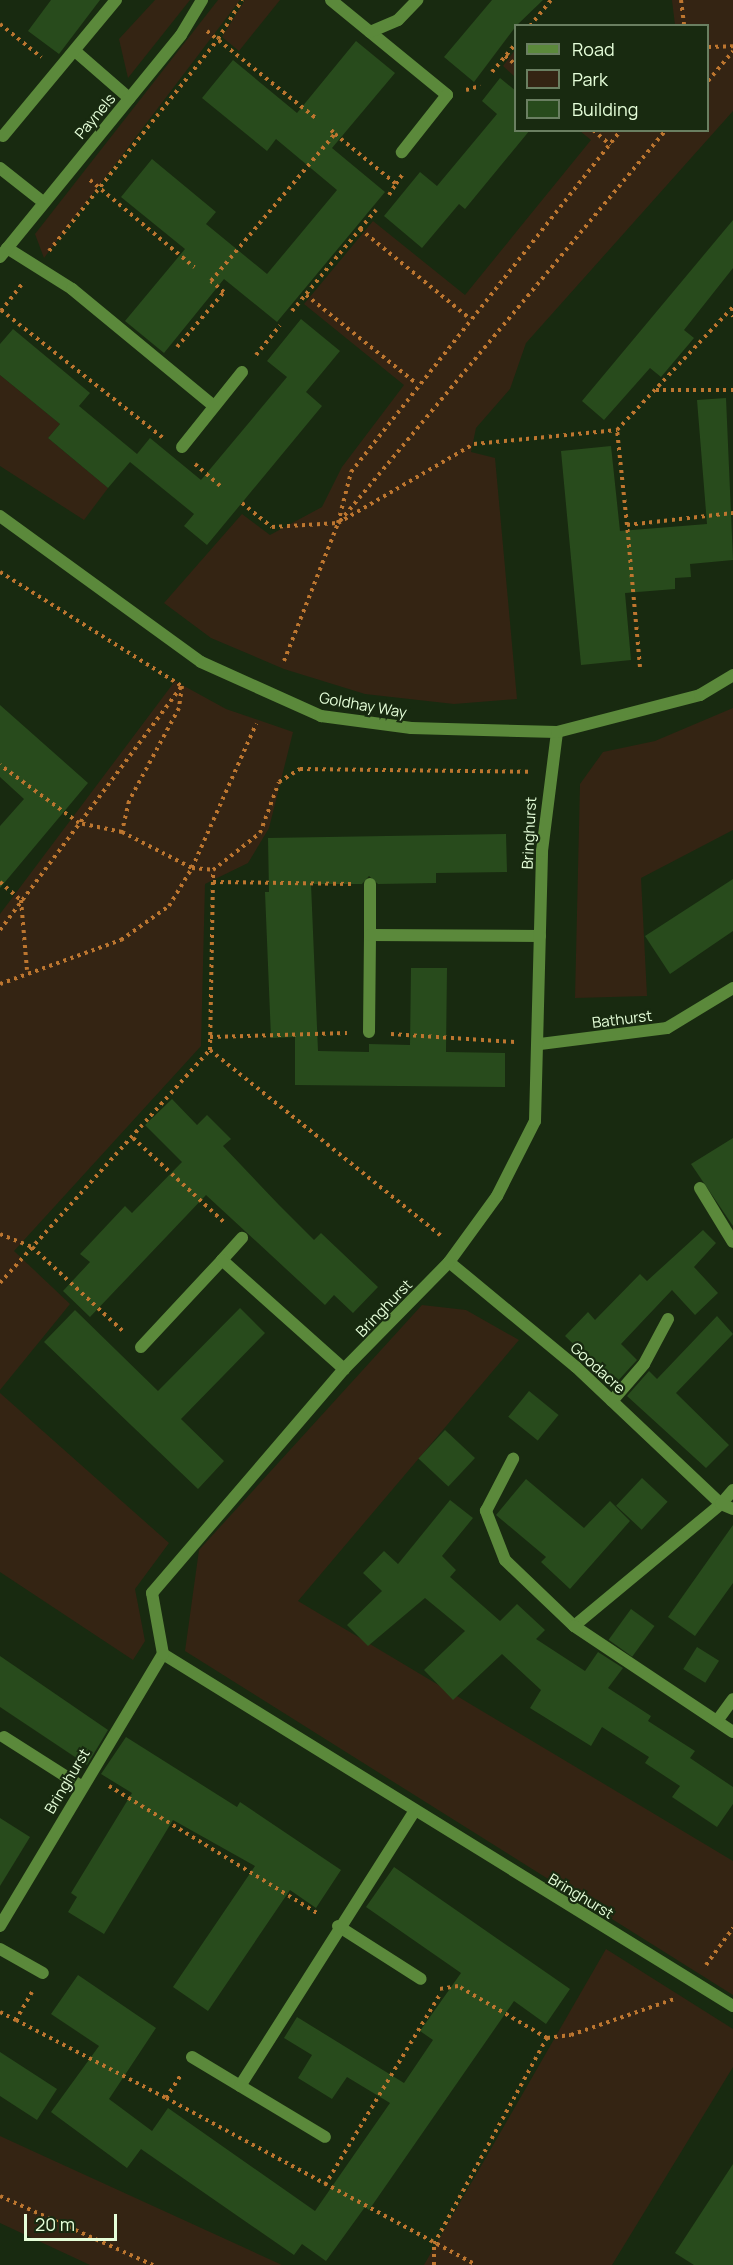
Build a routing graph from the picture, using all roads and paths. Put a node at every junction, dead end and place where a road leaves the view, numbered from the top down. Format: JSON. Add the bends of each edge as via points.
{"nodes":[{"id":1,"x":116,"y":0,"type":"edge"},
{"id":2,"x":202,"y":0,"type":"edge"},
{"id":3,"x":242,"y":0,"type":"edge"},
{"id":4,"x":331,"y":0,"type":"edge"},
{"id":5,"x":417,"y":0,"type":"edge"},
{"id":6,"x":551,"y":0,"type":"edge"},
{"id":7,"x":681,"y":0,"type":"edge"},
{"id":8,"x":191,"y":18,"type":"junction"},
{"id":9,"x":0,"y":24,"type":"edge"},
{"id":10,"x":533,"y":24,"type":"edge"},
{"id":11,"x":684,"y":24,"type":"edge"},
{"id":12,"x":370,"y":32,"type":"junction"},
{"id":13,"x":218,"y":39,"type":"junction"},
{"id":14,"x":514,"y":46,"type":"edge"},
{"id":15,"x":733,"y":46,"type":"edge"},
{"id":16,"x":709,"y":47,"type":"edge"},
{"id":17,"x":75,"y":51,"type":"junction"},
{"id":18,"x":733,"y":51,"type":"edge"},
{"id":19,"x":505,"y":56,"type":"junction"},
{"id":20,"x":514,"y":63,"type":"edge"},
{"id":21,"x":58,"y":70,"type":"junction"},
{"id":22,"x":492,"y":72,"type":"dead end"},
{"id":23,"x":709,"y":80,"type":"edge"},
{"id":24,"x":129,"y":98,"type":"junction"},
{"id":25,"x":317,"y":118,"type":"dead end"},
{"id":26,"x":331,"y":130,"type":"dead end"},
{"id":27,"x":595,"y":132,"type":"edge"},
{"id":28,"x":620,"y":132,"type":"edge"},
{"id":29,"x":664,"y":132,"type":"edge"},
{"id":30,"x":335,"y":134,"type":"junction"},
{"id":31,"x":3,"y":136,"type":"dead end"},
{"id":32,"x":610,"y":145,"type":"junction"},
{"id":33,"x":402,"y":152,"type":"dead end"},
{"id":34,"x":410,"y":164,"type":"dead end"},
{"id":35,"x":73,"y":166,"type":"junction"},
{"id":36,"x":0,"y":168,"type":"edge"},
{"id":37,"x":396,"y":184,"type":"junction"},
{"id":38,"x":100,"y":188,"type":"junction"},
{"id":39,"x":389,"y":195,"type":"dead end"},
{"id":40,"x":43,"y":202,"type":"junction"},
{"id":41,"x":376,"y":210,"type":"dead end"},
{"id":42,"x":360,"y":229,"type":"junction"},
{"id":43,"x":4,"y":252,"type":"edge"},
{"id":44,"x":44,"y":258,"type":"dead end"},
{"id":45,"x":194,"y":267,"type":"dead end"},
{"id":46,"x":28,"y":276,"type":"dead end"},
{"id":47,"x":306,"y":295,"type":"junction"},
{"id":48,"x":732,"y":307,"type":"edge"},
{"id":49,"x":1,"y":311,"type":"edge"},
{"id":50,"x":292,"y":311,"type":"dead end"},
{"id":51,"x":733,"y":317,"type":"edge"},
{"id":52,"x":469,"y":318,"type":"junction"},
{"id":53,"x":280,"y":325,"type":"dead end"},
{"id":54,"x":163,"y":364,"type":"junction"},
{"id":55,"x":242,"y":372,"type":"joint"},
{"id":56,"x":416,"y":383,"type":"junction"},
{"id":57,"x":656,"y":390,"type":"junction"},
{"id":58,"x":733,"y":390,"type":"edge"},
{"id":59,"x":214,"y":406,"type":"junction"},
{"id":60,"x":617,"y":430,"type":"junction"},
{"id":61,"x":180,"y":449,"type":"junction"},
{"id":62,"x":224,"y":488,"type":"dead end"},
{"id":63,"x":242,"y":503,"type":"dead end"},
{"id":64,"x":733,"y":513,"type":"edge"},
{"id":65,"x":0,"y":516,"type":"edge"},
{"id":66,"x":338,"y":524,"type":"junction"},
{"id":67,"x":627,"y":525,"type":"junction"},
{"id":68,"x":0,"y":572,"type":"edge"},
{"id":69,"x":284,"y":661,"type":"dead end"},
{"id":70,"x":640,"y":667,"type":"dead end"},
{"id":71,"x":733,"y":675,"type":"edge"},
{"id":72,"x":182,"y":686,"type":"junction"},
{"id":73,"x":256,"y":724,"type":"dead end"},
{"id":74,"x":557,"y":732,"type":"junction"},
{"id":75,"x":0,"y":765,"type":"edge"},
{"id":76,"x":548,"y":773,"type":"junction"},
{"id":77,"x":79,"y":823,"type":"junction"},
{"id":78,"x":122,"y":832,"type":"junction"},
{"id":79,"x":192,"y":868,"type":"junction"},
{"id":80,"x":213,"y":870,"type":"junction"},
{"id":81,"x":0,"y":882,"type":"edge"},
{"id":82,"x":213,"y":882,"type":"junction"},
{"id":83,"x":370,"y":884,"type":"joint"},
{"id":84,"x":21,"y":900,"type":"junction"},
{"id":85,"x":0,"y":930,"type":"edge"},
{"id":86,"x":370,"y":934,"type":"junction"},
{"id":87,"x":540,"y":936,"type":"junction"},
{"id":88,"x":27,"y":970,"type":"junction"},
{"id":89,"x":0,"y":984,"type":"edge"},
{"id":90,"x":733,"y":988,"type":"edge"},
{"id":91,"x":369,"y":1032,"type":"dead end"},
{"id":92,"x":540,"y":1044,"type":"junction"},
{"id":93,"x":210,"y":1050,"type":"junction"},
{"id":94,"x":133,"y":1138,"type":"junction"},
{"id":95,"x":700,"y":1188,"type":"dead end"},
{"id":96,"x":0,"y":1234,"type":"edge"},
{"id":97,"x":242,"y":1238,"type":"joint"},
{"id":98,"x":733,"y":1242,"type":"edge"},
{"id":99,"x":32,"y":1247,"type":"junction"},
{"id":100,"x":458,"y":1250,"type":"junction"},
{"id":101,"x":222,"y":1260,"type":"junction"},
{"id":102,"x":449,"y":1262,"type":"junction"},
{"id":103,"x":0,"y":1283,"type":"edge"},
{"id":104,"x":668,"y":1319,"type":"dead end"},
{"id":105,"x":141,"y":1347,"type":"joint"},
{"id":106,"x":344,"y":1369,"type":"junction"},
{"id":107,"x":612,"y":1401,"type":"junction"},
{"id":108,"x":513,"y":1460,"type":"dead end"},
{"id":109,"x":733,"y":1490,"type":"edge"},
{"id":110,"x":721,"y":1504,"type":"junction"},
{"id":111,"x":733,"y":1509,"type":"edge"},
{"id":112,"x":574,"y":1626,"type":"junction"},
{"id":113,"x":163,"y":1654,"type":"junction"},
{"id":114,"x":733,"y":1699,"type":"edge"},
{"id":115,"x":717,"y":1721,"type":"junction"},
{"id":116,"x":733,"y":1732,"type":"edge"},
{"id":117,"x":2,"y":1741,"type":"edge"},
{"id":118,"x":89,"y":1773,"type":"junction"},
{"id":119,"x":81,"y":1786,"type":"junction"},
{"id":120,"x":414,"y":1812,"type":"junction"},
{"id":121,"x":0,"y":1926,"type":"edge"},
{"id":122,"x":338,"y":1926,"type":"junction"},
{"id":123,"x":733,"y":1928,"type":"edge"},
{"id":124,"x":0,"y":1949,"type":"edge"},
{"id":125,"x":43,"y":1973,"type":"joint"},
{"id":126,"x":421,"y":1979,"type":"joint"},
{"id":127,"x":693,"y":1982,"type":"junction"},
{"id":128,"x":441,"y":1991,"type":"junction"},
{"id":129,"x":733,"y":2006,"type":"edge"},
{"id":130,"x":0,"y":2012,"type":"edge"},
{"id":131,"x":16,"y":2020,"type":"junction"},
{"id":132,"x":547,"y":2038,"type":"junction"},
{"id":133,"x":192,"y":2057,"type":"joint"},
{"id":134,"x":240,"y":2086,"type":"junction"},
{"id":135,"x":166,"y":2098,"type":"junction"},
{"id":136,"x":325,"y":2137,"type":"dead end"},
{"id":137,"x":326,"y":2185,"type":"junction"},
{"id":138,"x":0,"y":2196,"type":"edge"},
{"id":139,"x":434,"y":2244,"type":"junction"},
{"id":140,"x":153,"y":2265,"type":"edge"},
{"id":141,"x":434,"y":2265,"type":"edge"},
{"id":142,"x":476,"y":2265,"type":"edge"}],
"edges":[{"from":1,"to":17,"type":"street"},
{"from":2,"to":8,"type":"street","name":"Paynels"},
{"from":3,"to":13,"type":"path"},
{"from":4,"to":12,"type":"street"},
{"from":5,"to":12,"type":"street","via":[[398,20]]},
{"from":6,"to":10,"type":"path"},
{"from":7,"to":11,"type":"path"},
{"from":8,"to":13,"type":"path"},
{"from":8,"to":24,"type":"street","name":"Paynels"},
{"from":9,"to":21,"type":"path"},
{"from":12,"to":33,"type":"street","via":[[447,95]]},
{"from":13,"to":25,"type":"path"},
{"from":13,"to":38,"type":"path"},
{"from":14,"to":19,"type":"path"},
{"from":15,"to":16,"type":"path"},
{"from":17,"to":21,"type":"street"},
{"from":17,"to":24,"type":"street"},
{"from":18,"to":23,"type":"path"},
{"from":19,"to":20,"type":"path"},
{"from":19,"to":22,"type":"path"},
{"from":21,"to":31,"type":"street"},
{"from":24,"to":35,"type":"street","name":"Paynels"},
{"from":26,"to":30,"type":"path"},
{"from":27,"to":32,"type":"path"},
{"from":28,"to":32,"type":"path"},
{"from":29,"to":66,"type":"path"},
{"from":30,"to":37,"type":"path"},
{"from":30,"to":54,"type":"path","via":[[210,280],[224,292]]},
{"from":32,"to":52,"type":"path"},
{"from":34,"to":37,"type":"path"},
{"from":35,"to":38,"type":"path"},
{"from":35,"to":40,"type":"street","name":"Paynels"},
{"from":36,"to":40,"type":"street"},
{"from":37,"to":39,"type":"path"},
{"from":38,"to":44,"type":"path"},
{"from":38,"to":45,"type":"path"},
{"from":40,"to":43,"type":"street","name":"Paynels"},
{"from":41,"to":42,"type":"path"},
{"from":42,"to":47,"type":"path"},
{"from":42,"to":52,"type":"path"},
{"from":43,"to":54,"type":"street","name":"Paynels","via":[[72,289]]},
{"from":46,"to":49,"type":"path"},
{"from":47,"to":50,"type":"path"},
{"from":47,"to":56,"type":"path"},
{"from":48,"to":51,"type":"path"},
{"from":48,"to":57,"type":"path"},
{"from":49,"to":61,"type":"path"},
{"from":52,"to":56,"type":"path"},
{"from":53,"to":55,"type":"path"},
{"from":54,"to":59,"type":"street","name":"Paynels"},
{"from":55,"to":59,"type":"street"},
{"from":56,"to":66,"type":"path","via":[[351,472]]},
{"from":57,"to":58,"type":"path"},
{"from":57,"to":60,"type":"path"},
{"from":59,"to":61,"type":"street"},
{"from":60,"to":66,"type":"path","via":[[474,444]]},
{"from":60,"to":67,"type":"path"},
{"from":61,"to":62,"type":"path"},
{"from":63,"to":66,"type":"path","via":[[272,527]]},
{"from":64,"to":67,"type":"path"},
{"from":65,"to":74,"type":"street","name":"Goldhay Way","via":[[201,662],[321,716],[411,728]]},
{"from":66,"to":69,"type":"path"},
{"from":67,"to":70,"type":"path"},
{"from":68,"to":72,"type":"path"},
{"from":71,"to":74,"type":"street","name":"Goldhay Way","via":[[700,695]]},
{"from":72,"to":77,"type":"path"},
{"from":72,"to":78,"type":"path","via":[[179,708],[129,801]]},
{"from":73,"to":79,"type":"path"},
{"from":74,"to":76,"type":"street","name":"Bringhurst"},
{"from":75,"to":77,"type":"path"},
{"from":76,"to":80,"type":"path","via":[[300,770],[279,782],[260,833]]},
{"from":76,"to":87,"type":"street","name":"Bringhurst"},
{"from":77,"to":78,"type":"path"},
{"from":77,"to":84,"type":"path"},
{"from":78,"to":79,"type":"path"},
{"from":79,"to":80,"type":"path"},
{"from":79,"to":88,"type":"path","via":[[169,906],[121,940]]},
{"from":80,"to":82,"type":"path"},
{"from":81,"to":84,"type":"path"},
{"from":82,"to":83,"type":"path"},
{"from":82,"to":93,"type":"path"},
{"from":83,"to":86,"type":"street"},
{"from":84,"to":85,"type":"path"},
{"from":84,"to":88,"type":"path"},
{"from":86,"to":87,"type":"street"},
{"from":86,"to":91,"type":"street"},
{"from":87,"to":92,"type":"street","name":"Bringhurst"},
{"from":88,"to":89,"type":"path"},
{"from":90,"to":92,"type":"street","name":"Bathurst","via":[[667,1028]]},
{"from":92,"to":100,"type":"street","name":"Bringhurst","via":[[535,1121],[497,1196]]},
{"from":93,"to":94,"type":"path"},
{"from":93,"to":100,"type":"path"},
{"from":94,"to":97,"type":"path"},
{"from":94,"to":99,"type":"path"},
{"from":95,"to":98,"type":"street"},
{"from":96,"to":99,"type":"path"},
{"from":97,"to":101,"type":"street"},
{"from":99,"to":103,"type":"path"},
{"from":99,"to":105,"type":"path"},
{"from":100,"to":102,"type":"street","name":"Bringhurst"},
{"from":101,"to":105,"type":"street"},
{"from":101,"to":106,"type":"street"},
{"from":102,"to":106,"type":"street","name":"Bringhurst"},
{"from":102,"to":107,"type":"street","name":"Goodacre"},
{"from":104,"to":107,"type":"street","via":[[644,1364]]},
{"from":106,"to":113,"type":"street","name":"Bringhurst","via":[[152,1593]]},
{"from":107,"to":110,"type":"street","name":"Goodacre"},
{"from":108,"to":112,"type":"street","via":[[486,1512],[505,1560]]},
{"from":109,"to":110,"type":"street"},
{"from":110,"to":111,"type":"street","name":"Goodacre"},
{"from":110,"to":112,"type":"street"},
{"from":112,"to":115,"type":"street"},
{"from":113,"to":118,"type":"street","name":"Bringhurst"},
{"from":113,"to":120,"type":"street","name":"Bringhurst"},
{"from":114,"to":115,"type":"street"},
{"from":115,"to":116,"type":"street"},
{"from":117,"to":119,"type":"street"},
{"from":118,"to":119,"type":"street","name":"Bringhurst"},
{"from":118,"to":122,"type":"path"},
{"from":119,"to":121,"type":"street","name":"Bringhurst"},
{"from":120,"to":122,"type":"street"},
{"from":120,"to":127,"type":"street","name":"Bringhurst"},
{"from":122,"to":126,"type":"street"},
{"from":122,"to":134,"type":"street"},
{"from":123,"to":127,"type":"path"},
{"from":124,"to":125,"type":"street"},
{"from":125,"to":131,"type":"path"},
{"from":126,"to":128,"type":"path"},
{"from":127,"to":129,"type":"street","name":"Bringhurst"},
{"from":127,"to":132,"type":"path","via":[[672,2002]]},
{"from":128,"to":132,"type":"path","via":[[458,1986]]},
{"from":128,"to":137,"type":"path"},
{"from":130,"to":131,"type":"path"},
{"from":131,"to":135,"type":"path"},
{"from":132,"to":139,"type":"path"},
{"from":133,"to":134,"type":"street"},
{"from":133,"to":135,"type":"path"},
{"from":134,"to":136,"type":"street"},
{"from":135,"to":137,"type":"path"},
{"from":137,"to":139,"type":"path"},
{"from":138,"to":140,"type":"path"},
{"from":139,"to":141,"type":"path"},
{"from":139,"to":142,"type":"path"}]}
